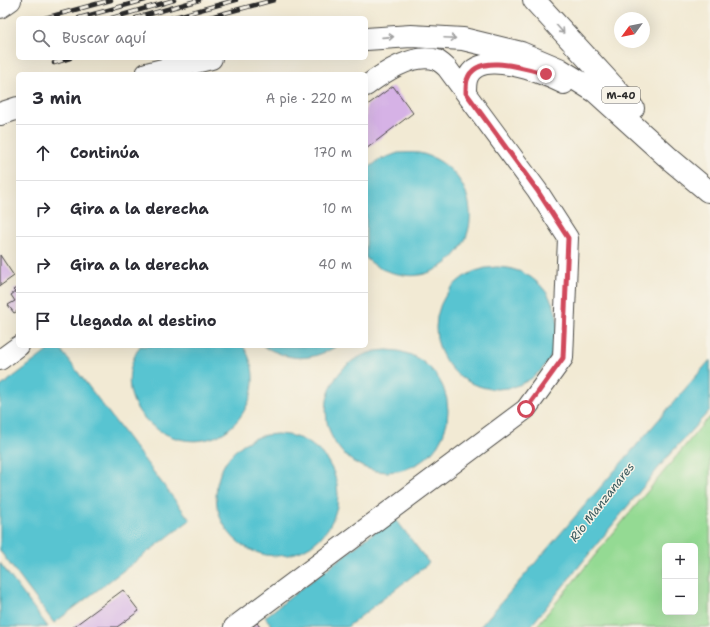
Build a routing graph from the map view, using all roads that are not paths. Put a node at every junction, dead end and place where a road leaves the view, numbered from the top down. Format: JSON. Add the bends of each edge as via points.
{"nodes":[{"id":1,"x":10,"y":0,"type":"edge"},
{"id":2,"x":534,"y":0,"type":"edge"},
{"id":3,"x":0,"y":7,"type":"edge"},
{"id":4,"x":368,"y":39,"type":"edge"},
{"id":5,"x":203,"y":60,"type":"edge"},
{"id":6,"x":155,"y":72,"type":"edge"},
{"id":7,"x":368,"y":85,"type":"edge"},
{"id":8,"x":466,"y":93,"type":"junction"},
{"id":9,"x":16,"y":109,"type":"edge"},
{"id":10,"x":0,"y":114,"type":"edge"},
{"id":11,"x":637,"y":130,"type":"junction"},
{"id":12,"x":709,"y":192,"type":"edge"},
{"id":13,"x":16,"y":348,"type":"edge"},
{"id":14,"x":0,"y":360,"type":"edge"},
{"id":15,"x":234,"y":627,"type":"edge"}],
"edges":[{"from":1,"to":3,"type":"highway"},
{"from":2,"to":12,"type":"highway","number":"M-40","one_way":true},
{"from":4,"to":11,"type":"highway","one_way":true,"via":[[411,36],[463,39],[521,53],[559,69],[596,92]]},
{"from":5,"to":6,"type":"highway"},
{"from":7,"to":8,"type":"lane","via":[[404,62],[426,59],[437,60],[447,68]]},
{"from":8,"to":11,"type":"lane","via":[[467,79],[474,70],[493,63],[515,66],[546,74],[583,93]]},
{"from":8,"to":15,"type":"lane","via":[[537,190],[568,238],[563,358],[526,409]]},
{"from":9,"to":10,"type":"highway"},
{"from":11,"to":12,"type":"highway"},
{"from":13,"to":14,"type":"lane"}]}
